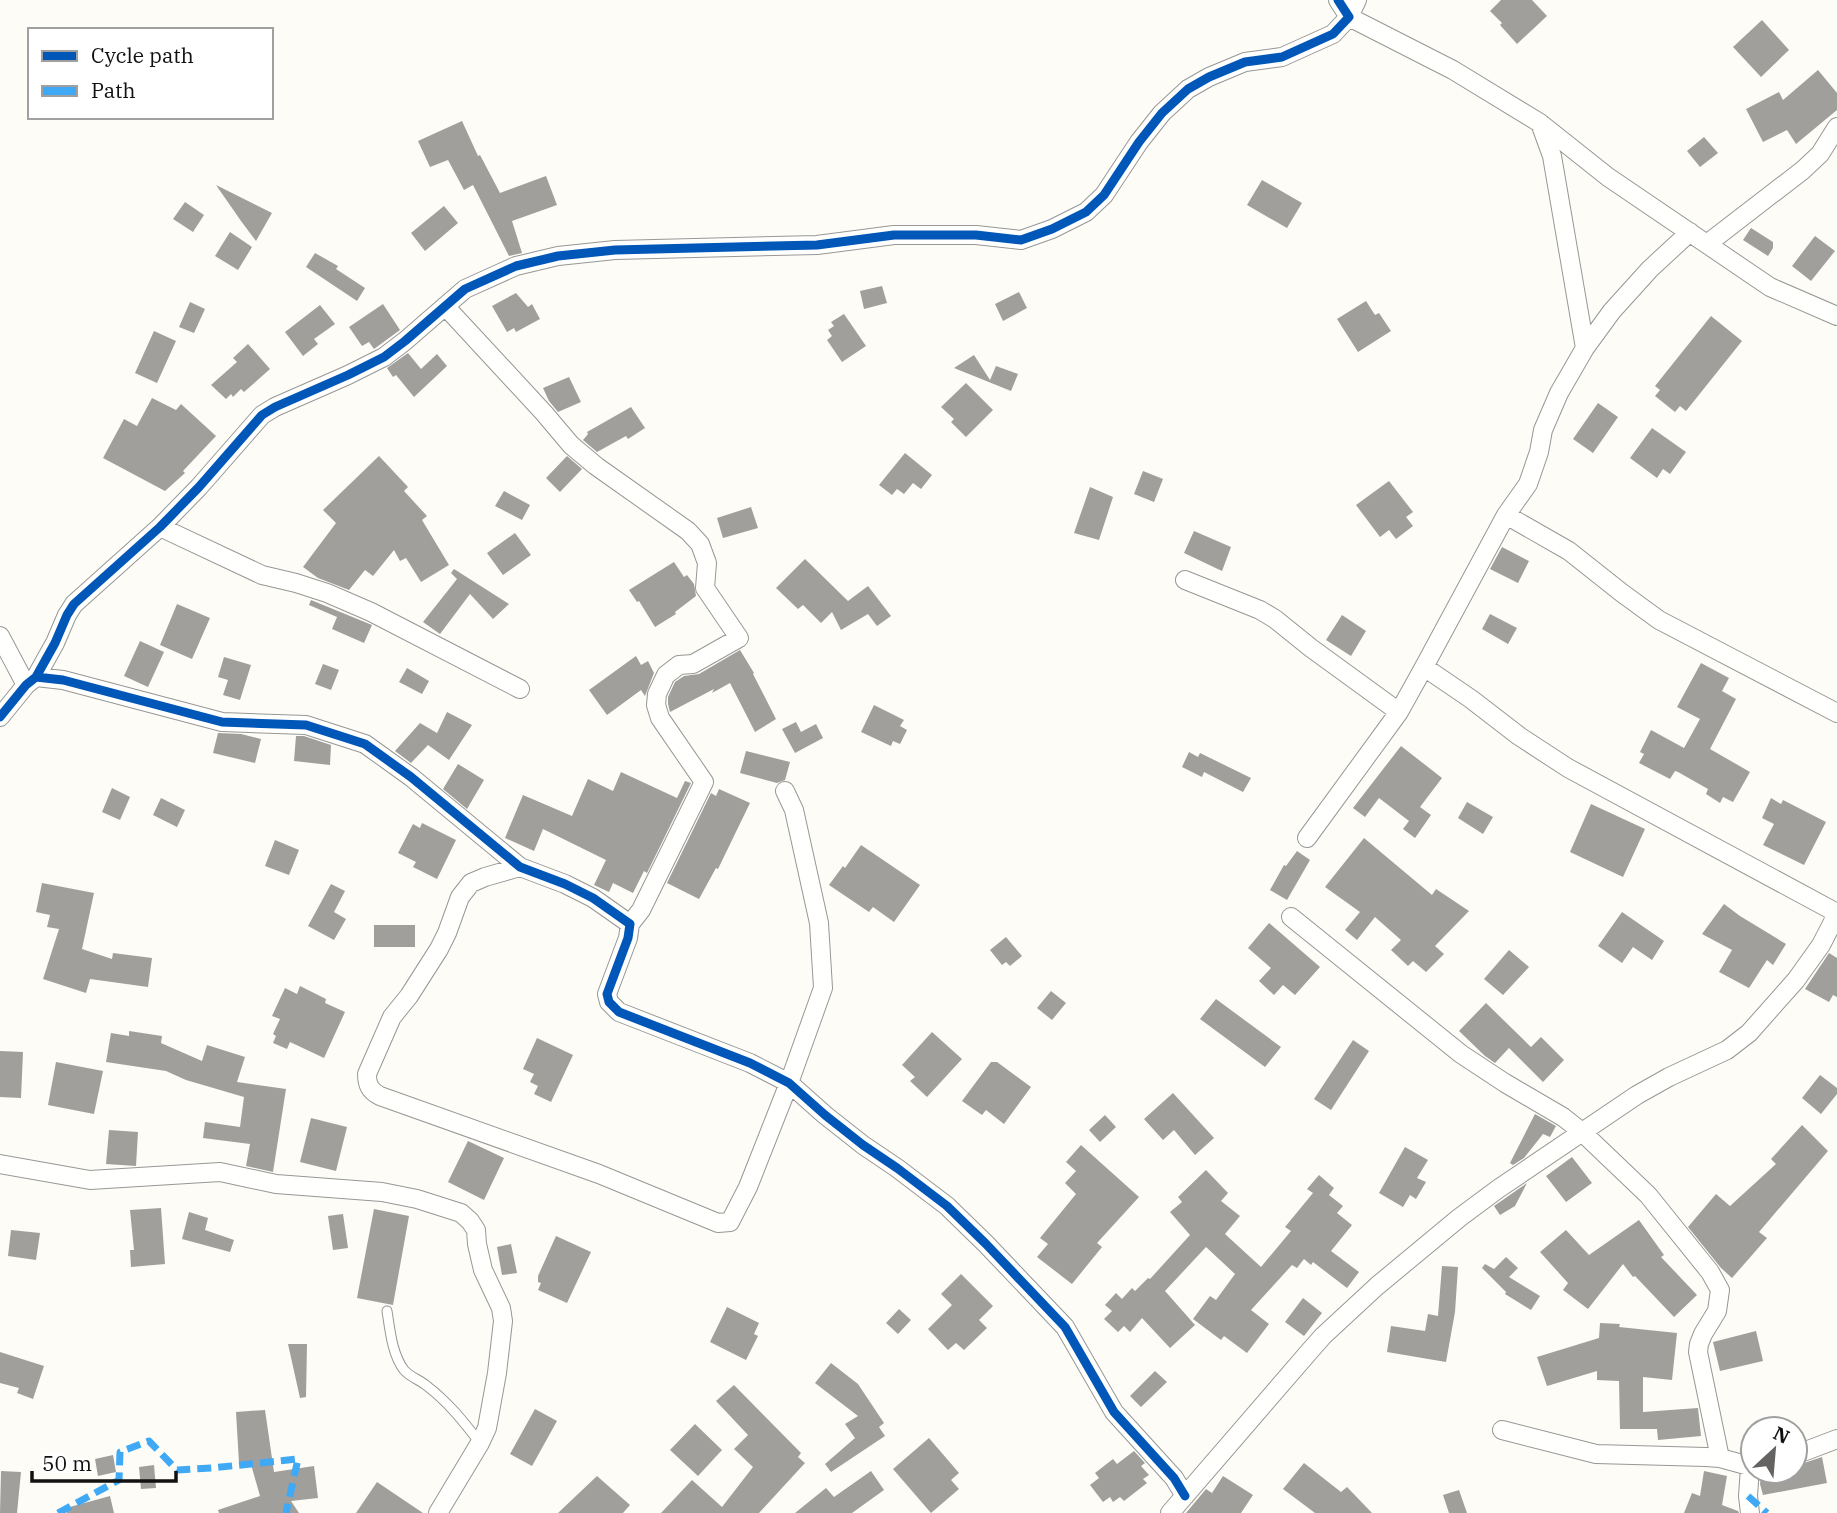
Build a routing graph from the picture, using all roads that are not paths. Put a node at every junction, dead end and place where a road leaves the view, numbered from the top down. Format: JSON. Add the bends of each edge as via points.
{"nodes":[{"id":1,"x":1338,"y":0,"type":"edge"},
{"id":2,"x":1357,"y":0,"type":"edge"},
{"id":3,"x":1349,"y":17,"type":"junction"},
{"id":4,"x":1541,"y":123,"type":"junction"},
{"id":5,"x":1837,"y":127,"type":"edge"},
{"id":6,"x":1690,"y":232,"type":"junction"},
{"id":7,"x":1707,"y":244,"type":"junction"},
{"id":8,"x":445,"y":306,"type":"junction"},
{"id":9,"x":1837,"y":316,"type":"edge"},
{"id":10,"x":1585,"y":348,"type":"junction"},
{"id":11,"x":1506,"y":515,"type":"junction"},
{"id":12,"x":160,"y":527,"type":"junction"},
{"id":13,"x":1185,"y":580,"type":"dead end"},
{"id":14,"x":0,"y":636,"type":"edge"},
{"id":15,"x":1424,"y":667,"type":"junction"},
{"id":16,"x":31,"y":681,"type":"junction"},
{"id":17,"x":520,"y":689,"type":"dead end"},
{"id":18,"x":1399,"y":712,"type":"junction"},
{"id":19,"x":1837,"y":713,"type":"edge"},
{"id":20,"x":0,"y":717,"type":"edge"},
{"id":21,"x":785,"y":791,"type":"dead end"},
{"id":22,"x":1307,"y":838,"type":"dead end"},
{"id":23,"x":520,"y":867,"type":"junction"},
{"id":24,"x":1837,"y":913,"type":"edge"},
{"id":25,"x":1291,"y":918,"type":"dead end"},
{"id":26,"x":630,"y":924,"type":"junction"},
{"id":27,"x":789,"y":1083,"type":"junction"},
{"id":28,"x":1582,"y":1132,"type":"junction"},
{"id":29,"x":0,"y":1164,"type":"edge"},
{"id":30,"x":387,"y":1311,"type":"dead end"},
{"id":31,"x":1502,"y":1430,"type":"dead end"},
{"id":32,"x":1837,"y":1439,"type":"edge"},
{"id":33,"x":480,"y":1443,"type":"junction"},
{"id":34,"x":1809,"y":1450,"type":"edge"},
{"id":35,"x":1720,"y":1458,"type":"junction"},
{"id":36,"x":1739,"y":1464,"type":"edge"},
{"id":37,"x":1749,"y":1485,"type":"edge"},
{"id":38,"x":1185,"y":1496,"type":"junction"},
{"id":39,"x":438,"y":1513,"type":"edge"},
{"id":40,"x":1170,"y":1513,"type":"edge"},
{"id":41,"x":1750,"y":1513,"type":"edge"}],
"edges":[{"from":1,"to":3,"type":"street"},
{"from":2,"to":3,"type":"street"},
{"from":3,"to":4,"type":"street","via":[[1453,70]]},
{"from":3,"to":8,"type":"street","via":[[1333,34],[1282,57],[1245,62],[1188,89],[1162,113],[1104,195],[1086,212],[1021,240],[976,234],[894,235],[817,245],[615,250],[558,256],[516,266],[465,289]]},
{"from":4,"to":6,"type":"street","via":[[1608,177]]},
{"from":4,"to":10,"type":"street","via":[[1552,156]]},
{"from":5,"to":7,"type":"street","via":[[1803,170]]},
{"from":6,"to":7,"type":"street"},
{"from":6,"to":10,"type":"street","via":[[1643,277]]},
{"from":7,"to":9,"type":"street","via":[[1770,287]]},
{"from":8,"to":12,"type":"street","via":[[384,357],[262,415]]},
{"from":8,"to":26,"type":"street","via":[[571,445],[701,544],[707,563],[705,588],[739,638],[693,664],[679,665],[666,675],[657,694],[660,718],[704,782],[642,910]]},
{"from":10,"to":11,"type":"street","via":[[1543,430],[1528,484]]},
{"from":11,"to":15,"type":"street"},
{"from":11,"to":19,"type":"street","via":[[1569,551],[1659,620]]},
{"from":12,"to":16,"type":"street","via":[[74,604]]},
{"from":12,"to":17,"type":"street","via":[[262,575],[327,593],[371,612]]},
{"from":13,"to":18,"type":"street","via":[[1275,619]]},
{"from":14,"to":16,"type":"street"},
{"from":15,"to":18,"type":"street"},
{"from":15,"to":24,"type":"street","via":[[1568,768]]},
{"from":16,"to":20,"type":"street"},
{"from":16,"to":23,"type":"street","via":[[63,680],[222,722],[306,725],[365,744]]},
{"from":18,"to":22,"type":"street"},
{"from":21,"to":27,"type":"street","via":[[794,810],[819,923],[823,988]]},
{"from":23,"to":26,"type":"street","via":[[593,898]]},
{"from":23,"to":27,"type":"street","via":[[471,883],[460,897],[439,949],[392,1017],[367,1074],[370,1090],[600,1174],[718,1223],[730,1222],[748,1187]]},
{"from":24,"to":28,"type":"street","via":[[1796,980],[1749,1032],[1727,1050],[1636,1095]]},
{"from":25,"to":28,"type":"street","via":[[1461,1054]]},
{"from":26,"to":27,"type":"street","via":[[607,993],[619,1012]]},
{"from":27,"to":38,"type":"street","via":[[947,1206],[986,1244],[1065,1327],[1114,1412]]},
{"from":28,"to":35,"type":"street","via":[[1648,1195],[1720,1290],[1717,1311],[1698,1352]]},
{"from":28,"to":38,"type":"street","via":[[1498,1189],[1377,1286],[1316,1344]]},
{"from":29,"to":33,"type":"street","via":[[90,1180],[220,1172],[276,1184],[382,1192],[461,1213],[476,1230],[482,1270],[498,1298],[503,1321],[487,1428]]},
{"from":30,"to":33,"type":"lane","via":[[405,1370],[460,1416]]},
{"from":31,"to":35,"type":"street","via":[[1596,1454]]},
{"from":32,"to":34,"type":"street"},
{"from":33,"to":39,"type":"street"},
{"from":35,"to":36,"type":"street"},
{"from":37,"to":41,"type":"street"},
{"from":38,"to":40,"type":"street"}]}
